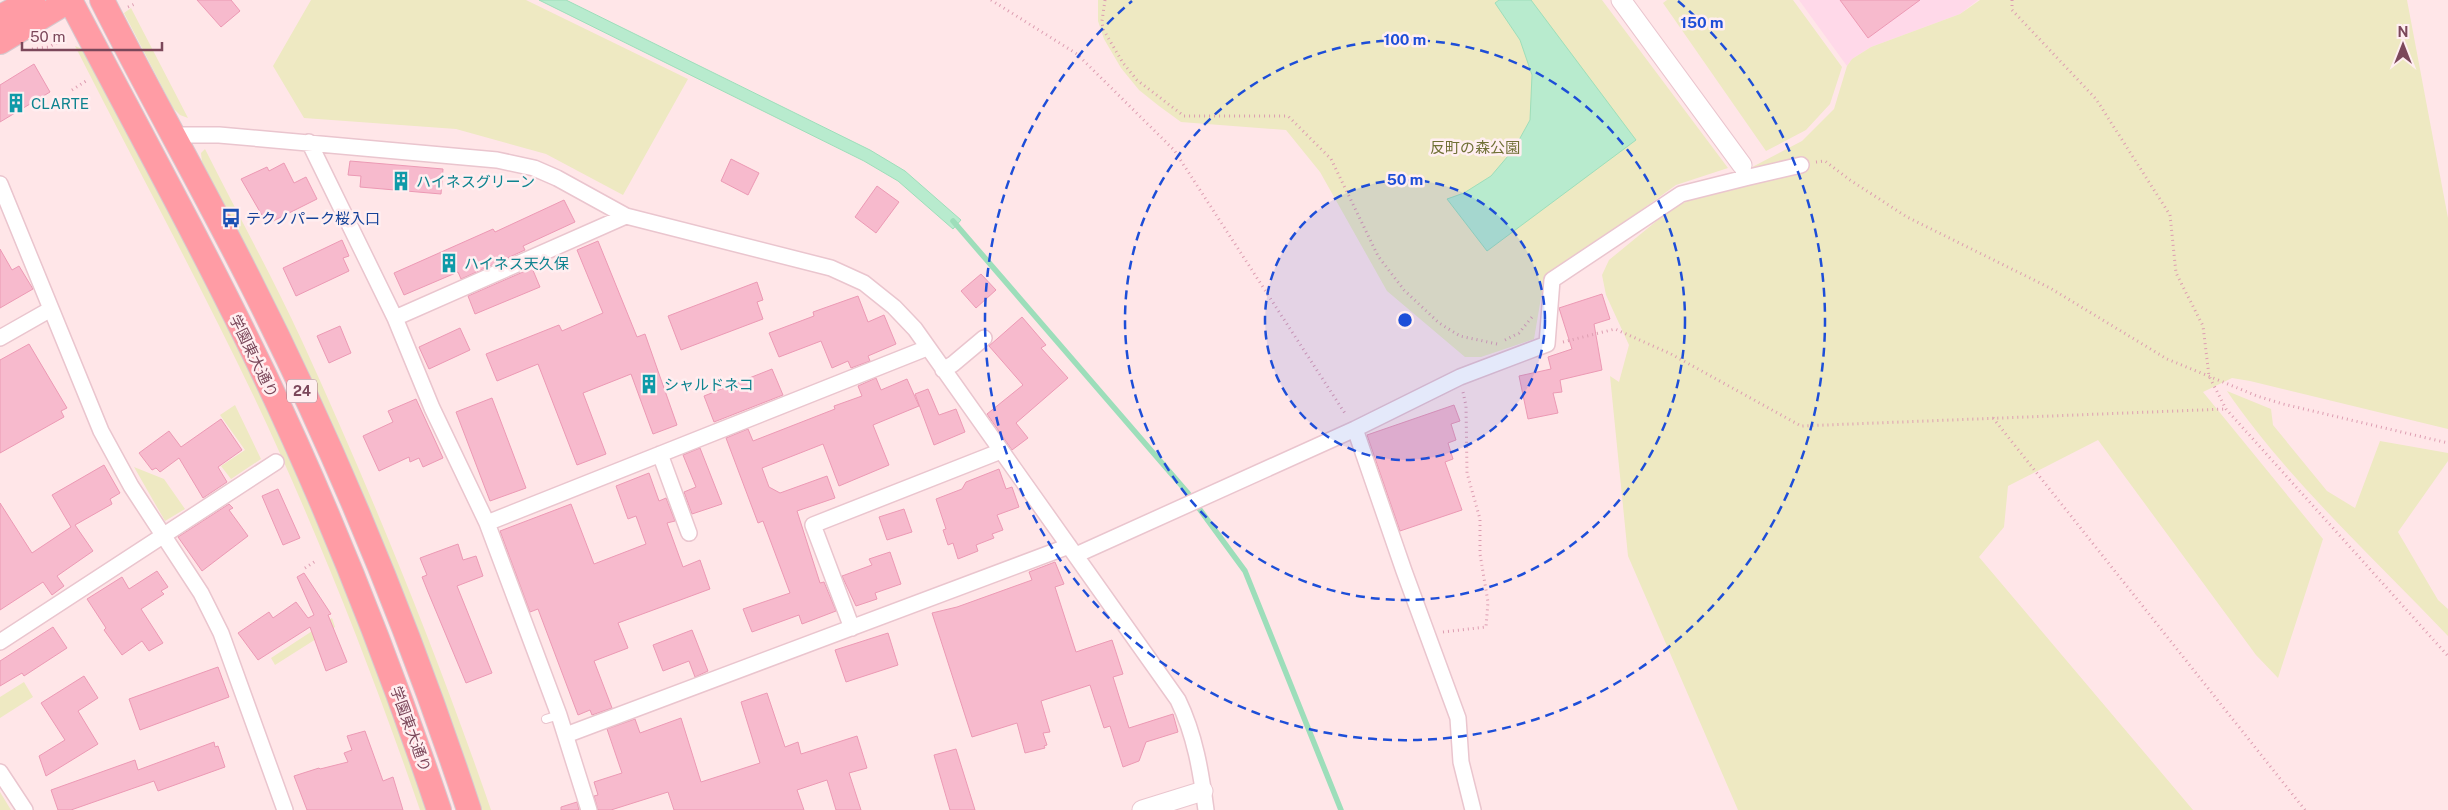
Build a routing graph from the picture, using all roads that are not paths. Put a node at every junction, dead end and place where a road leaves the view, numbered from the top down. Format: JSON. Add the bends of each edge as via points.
{"nodes":[{"id":1,"x":33,"y":0,"type":"edge"},
{"id":2,"x":70,"y":0,"type":"edge"},
{"id":3,"x":102,"y":0,"type":"edge"},
{"id":4,"x":1621,"y":0,"type":"edge"},
{"id":5,"x":0,"y":17,"type":"edge"},
{"id":6,"x":0,"y":42,"type":"edge"},
{"id":7,"x":174,"y":135,"type":"junction"},
{"id":8,"x":309,"y":142,"type":"junction"},
{"id":9,"x":1801,"y":165,"type":"road end"},
{"id":10,"x":1743,"y":171,"type":"junction"},
{"id":11,"x":0,"y":184,"type":"edge"},
{"id":12,"x":626,"y":216,"type":"junction"},
{"id":13,"x":51,"y":310,"type":"junction"},
{"id":14,"x":395,"y":318,"type":"junction"},
{"id":15,"x":0,"y":338,"type":"edge"},
{"id":16,"x":984,"y":338,"type":"dead end"},
{"id":17,"x":927,"y":348,"type":"junction"},
{"id":18,"x":943,"y":370,"type":"junction"},
{"id":19,"x":1355,"y":429,"type":"junction"},
{"id":20,"x":1001,"y":451,"type":"junction"},
{"id":21,"x":660,"y":454,"type":"junction"},
{"id":22,"x":276,"y":462,"type":"dead end"},
{"id":23,"x":487,"y":522,"type":"junction"},
{"id":24,"x":689,"y":533,"type":"dead end"},
{"id":25,"x":163,"y":535,"type":"junction"},
{"id":26,"x":1072,"y":551,"type":"junction"},
{"id":27,"x":852,"y":628,"type":"junction"},
{"id":28,"x":0,"y":642,"type":"edge"},
{"id":29,"x":566,"y":735,"type":"junction"},
{"id":30,"x":0,"y":772,"type":"edge"},
{"id":31,"x":1204,"y":801,"type":"edge"},
{"id":32,"x":25,"y":810,"type":"edge"},
{"id":33,"x":285,"y":810,"type":"edge"},
{"id":34,"x":439,"y":810,"type":"edge"},
{"id":35,"x":469,"y":810,"type":"edge"},
{"id":36,"x":590,"y":810,"type":"edge"},
{"id":37,"x":1142,"y":810,"type":"edge"},
{"id":38,"x":1473,"y":810,"type":"edge"}],
"edges":[{"from":1,"to":5,"type":"main road"},
{"from":2,"to":6,"type":"main road","number":"24"},
{"from":2,"to":34,"type":"main road","name":"学園東大通り","number":"24","via":[[264,374],[363,603]]},
{"from":3,"to":7,"type":"main road","name":"学園東大通り","number":"24"},
{"from":4,"to":10,"type":"street"},
{"from":7,"to":8,"type":"street","via":[[211,134]]},
{"from":7,"to":35,"type":"main road","name":"学園東大通り","number":"24","via":[[249,279],[328,447],[391,596]]},
{"from":8,"to":12,"type":"street","via":[[506,162],[534,168]]},
{"from":8,"to":14,"type":"street"},
{"from":9,"to":10,"type":"street"},
{"from":10,"to":19,"type":"street","via":[[1680,194],[1552,280],[1547,344],[1460,376]]},
{"from":11,"to":13,"type":"street"},
{"from":12,"to":14,"type":"street"},
{"from":12,"to":17,"type":"street","via":[[839,272],[864,283],[894,307],[915,329]]},
{"from":13,"to":15,"type":"street"},
{"from":13,"to":25,"type":"street","via":[[101,431]]},
{"from":14,"to":23,"type":"street","via":[[432,408]]},
{"from":16,"to":18,"type":"street"},
{"from":17,"to":18,"type":"street"},
{"from":17,"to":21,"type":"street"},
{"from":18,"to":20,"type":"street"},
{"from":19,"to":26,"type":"street","via":[[1182,508]]},
{"from":19,"to":38,"type":"street","via":[[1458,718],[1460,762]]},
{"from":20,"to":26,"type":"street"},
{"from":20,"to":27,"type":"street","via":[[813,525]]},
{"from":21,"to":23,"type":"street"},
{"from":21,"to":24,"type":"street"},
{"from":22,"to":25,"type":"street"},
{"from":23,"to":29,"type":"street","via":[[553,717]]},
{"from":25,"to":28,"type":"street"},
{"from":25,"to":33,"type":"street","via":[[201,593],[221,633]]},
{"from":26,"to":27,"type":"street"},
{"from":26,"to":31,"type":"street","via":[[1178,700],[1189,722]]},
{"from":27,"to":29,"type":"street"},
{"from":29,"to":36,"type":"street"},
{"from":30,"to":32,"type":"street"},
{"from":31,"to":37,"type":"street"}]}
